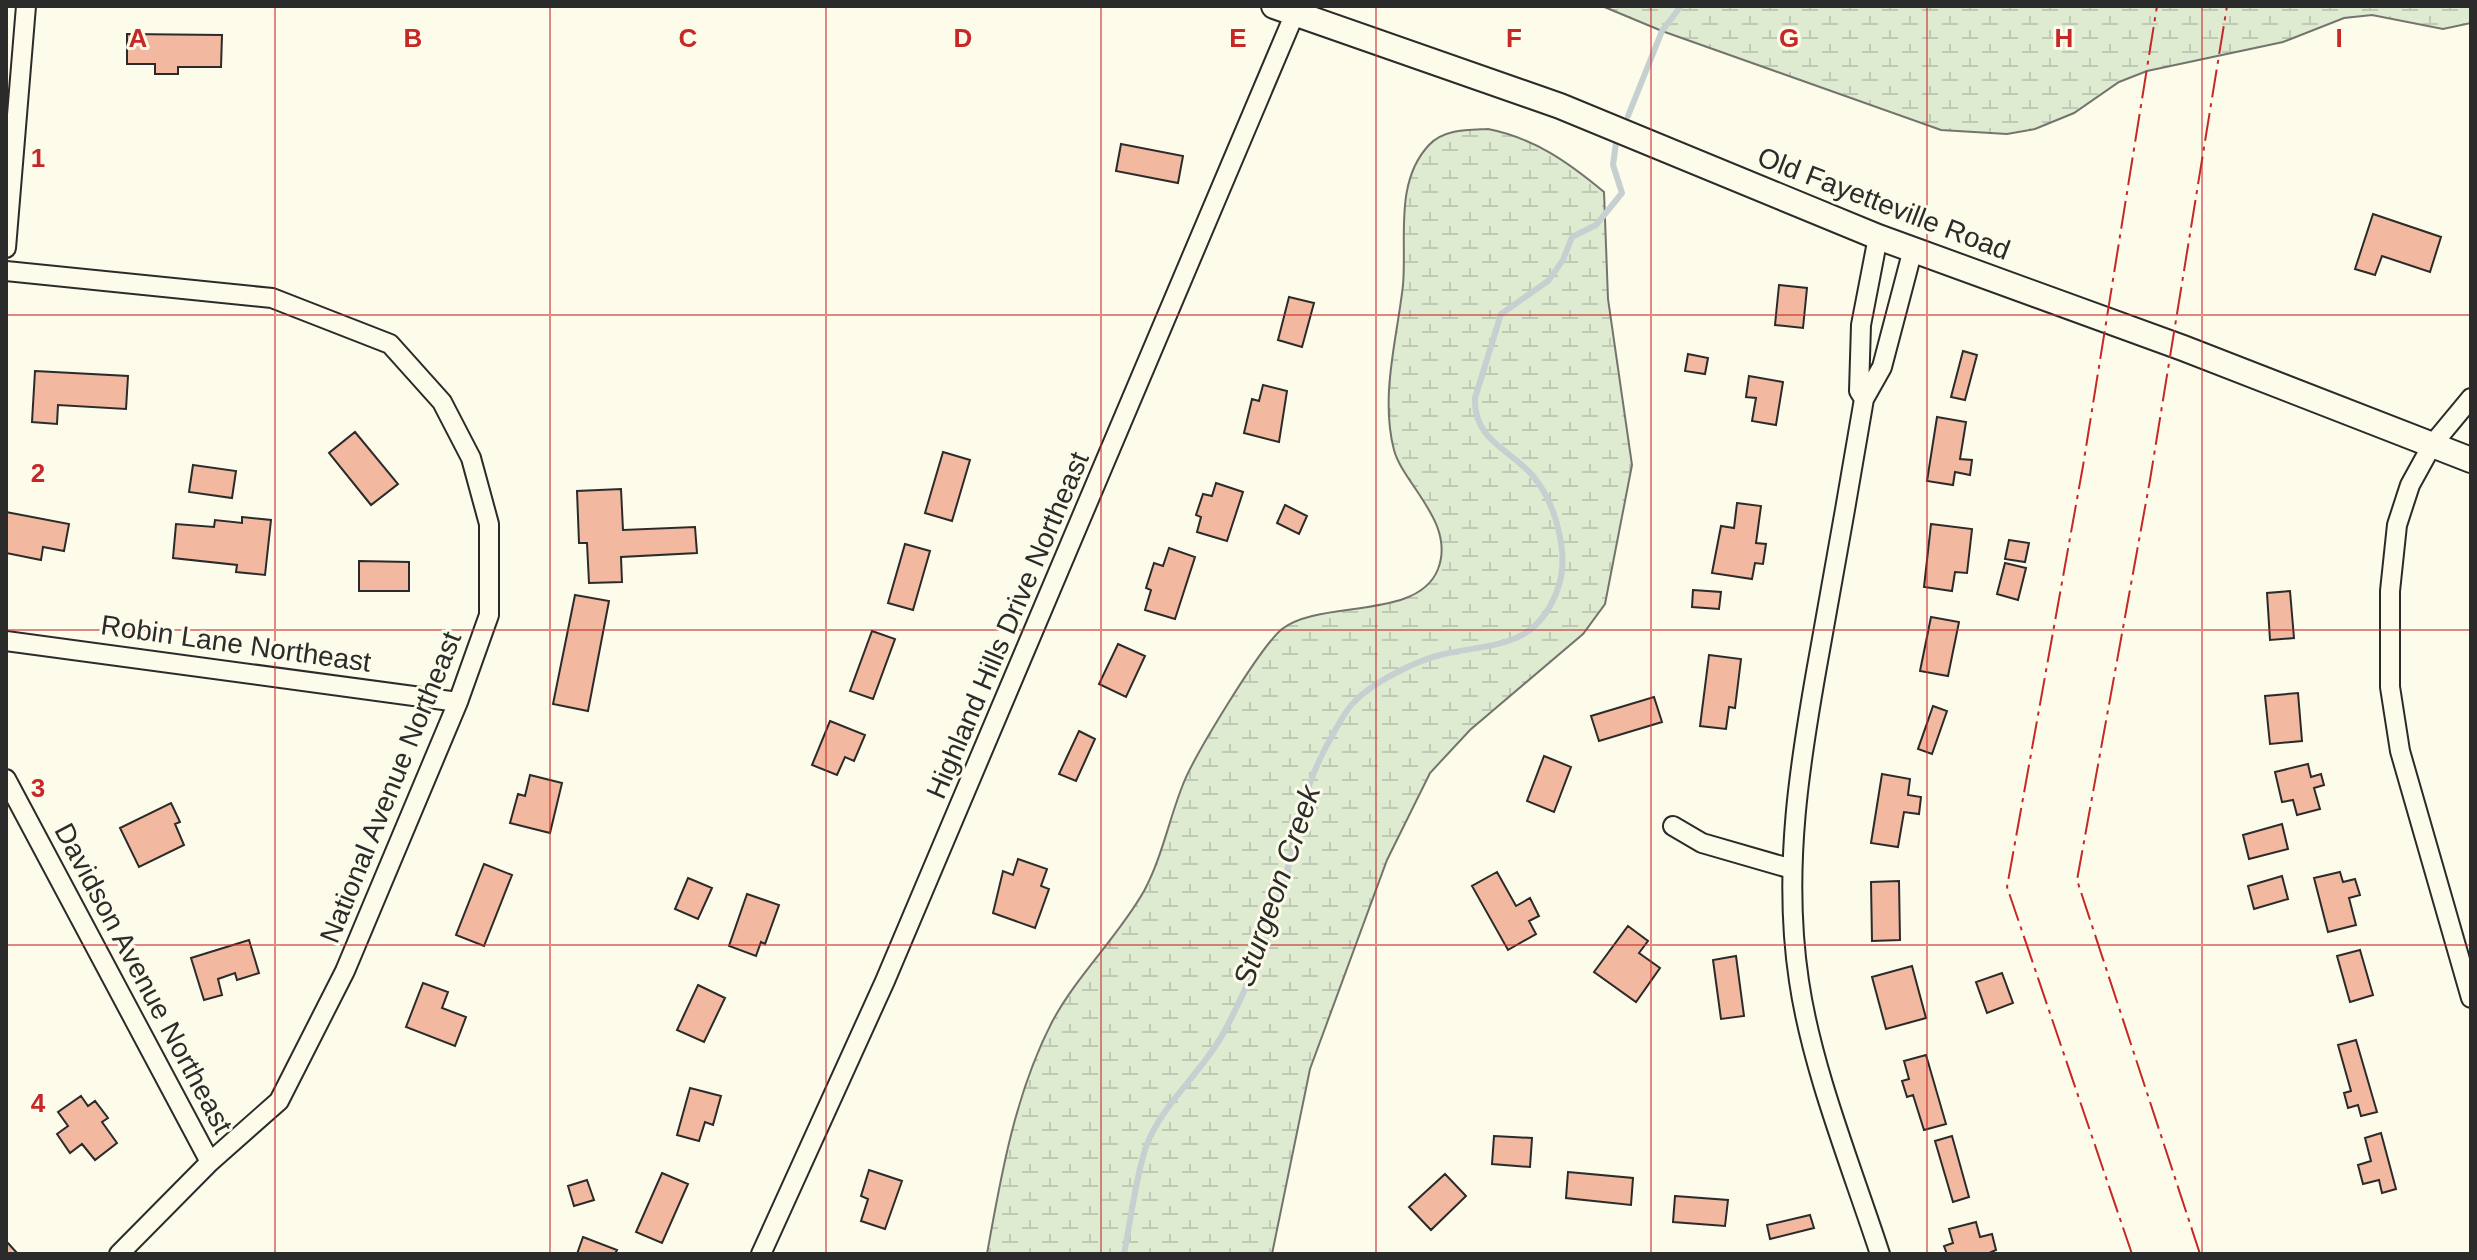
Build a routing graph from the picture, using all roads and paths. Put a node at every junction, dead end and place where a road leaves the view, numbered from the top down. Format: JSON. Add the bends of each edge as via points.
{"nodes":[{"id":1,"x":26,"y":6,"type":"edge"},
{"id":2,"x":1284,"y":10,"type":"edge"},
{"id":3,"x":1878,"y":237,"type":"junction"},
{"id":4,"x":6,"y":248,"type":"edge"},
{"id":5,"x":1913,"y":249,"type":"junction"},
{"id":6,"x":6,"y":271,"type":"edge"},
{"id":7,"x":2471,"y":398,"type":"edge"},
{"id":8,"x":1864,"y":399,"type":"junction"},
{"id":9,"x":2432,"y":445,"type":"junction"},
{"id":10,"x":2471,"y":460,"type":"edge"},
{"id":11,"x":6,"y":641,"type":"edge"},
{"id":12,"x":458,"y":702,"type":"junction"},
{"id":13,"x":6,"y":779,"type":"edge"},
{"id":14,"x":1673,"y":826,"type":"dead end"},
{"id":15,"x":1792,"y":869,"type":"junction"},
{"id":16,"x":2471,"y":998,"type":"edge"},
{"id":17,"x":210,"y":1162,"type":"junction"},
{"id":18,"x":119,"y":1254,"type":"edge"},
{"id":19,"x":761,"y":1254,"type":"edge"},
{"id":20,"x":1880,"y":1254,"type":"edge"}],
"edges":[{"from":1,"to":4,"type":"street"},
{"from":2,"to":3,"type":"street","name":"Old Fayetteville Road","via":[[1560,106]]},
{"from":2,"to":19,"type":"street","name":"Highland Hills Drive Northeast","via":[[892,967]]},
{"from":3,"to":5,"type":"street","name":"Old Fayetteville Road"},
{"from":3,"to":8,"type":"street","via":[[1861,325],[1859,391]]},
{"from":5,"to":8,"type":"street","via":[[1882,367]]},
{"from":5,"to":9,"type":"street","name":"Old Fayetteville Road"},
{"from":6,"to":12,"type":"street","name":"National Avenue Northeast","via":[[272,298],[390,344],[442,402],[471,458],[489,524],[489,615]]},
{"from":7,"to":9,"type":"street"},
{"from":8,"to":15,"type":"street","via":[[1805,734],[1793,814]]},
{"from":9,"to":10,"type":"street","name":"Old Fayetteville Road"},
{"from":9,"to":16,"type":"street","via":[[2410,485],[2397,525],[2390,591],[2390,687],[2400,751]]},
{"from":11,"to":12,"type":"street","name":"Robin Lane Northeast"},
{"from":12,"to":17,"type":"street","name":"National Avenue Northeast","via":[[345,971],[279,1101]]},
{"from":13,"to":17,"type":"street","name":"Davidson Avenue Northeast"},
{"from":14,"to":15,"type":"street","via":[[1702,843]]},
{"from":15,"to":20,"type":"street","via":[[1799,981],[1810,1032]]},
{"from":17,"to":18,"type":"street","name":"National Avenue Northeast"}]}
